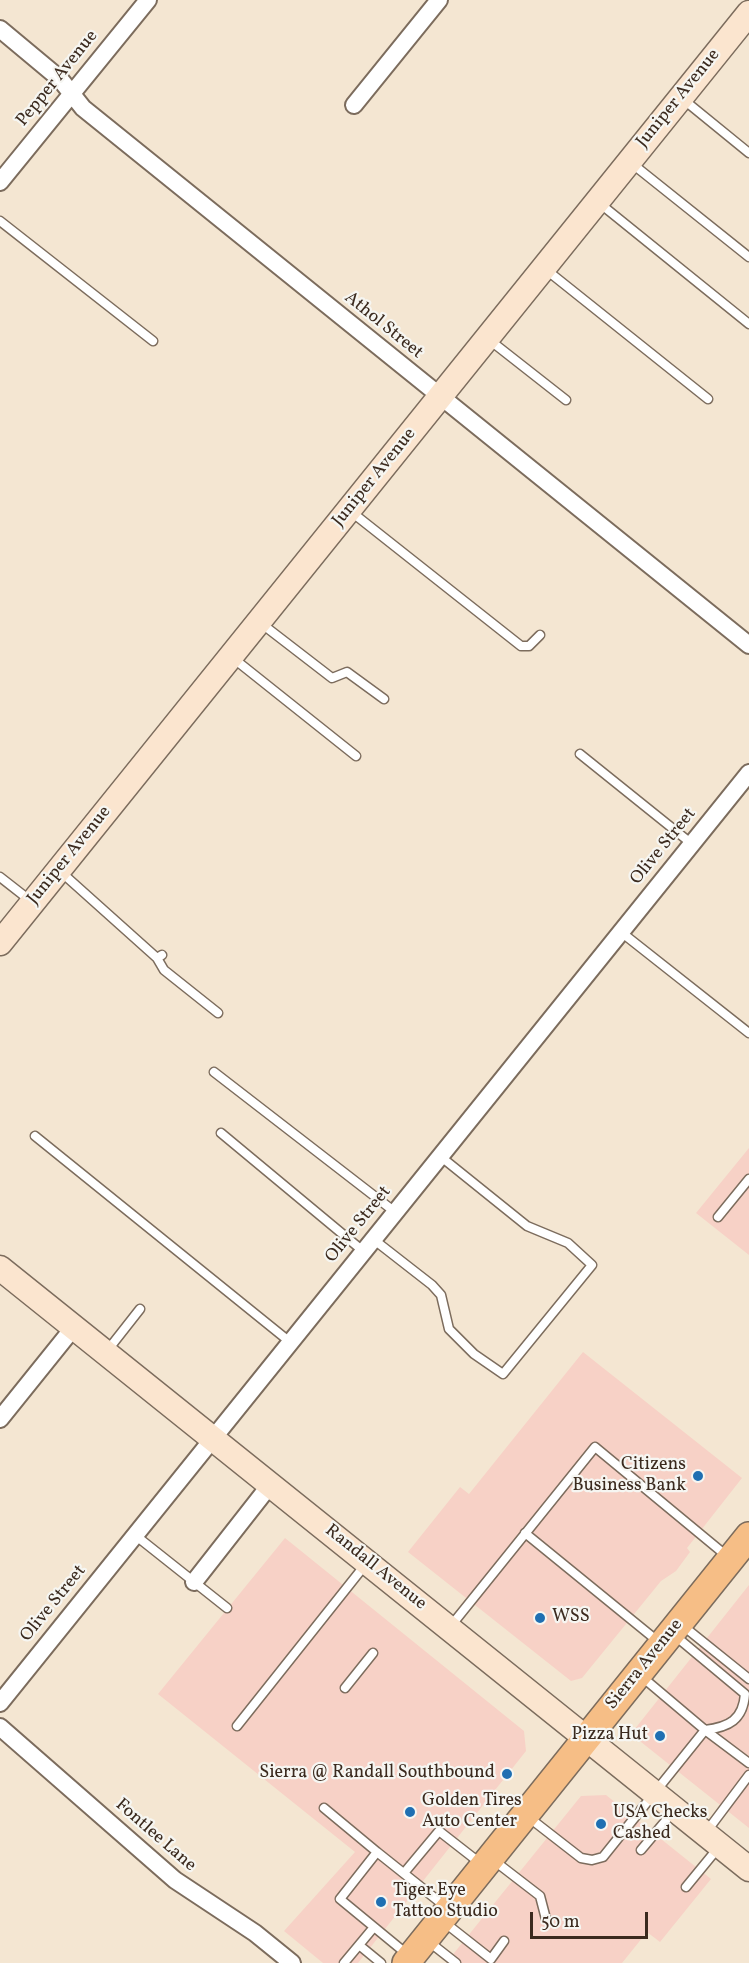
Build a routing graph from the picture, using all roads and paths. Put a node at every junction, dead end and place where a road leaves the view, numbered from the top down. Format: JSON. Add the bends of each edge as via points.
{"nodes":[{"id":1,"x":148,"y":0,"type":"edge"},
{"id":2,"x":439,"y":0,"type":"edge"},
{"id":3,"x":749,"y":13,"type":"edge"},
{"id":4,"x":0,"y":29,"type":"edge"},
{"id":5,"x":72,"y":93,"type":"junction"},
{"id":6,"x":681,"y":97,"type":"junction"},
{"id":7,"x":354,"y":105,"type":"dead end"},
{"id":8,"x":749,"y":153,"type":"edge"},
{"id":9,"x":629,"y":162,"type":"junction"},
{"id":10,"x":0,"y":183,"type":"edge"},
{"id":11,"x":597,"y":201,"type":"junction"},
{"id":12,"x":0,"y":221,"type":"edge"},
{"id":13,"x":749,"y":257,"type":"edge"},
{"id":14,"x":544,"y":267,"type":"junction"},
{"id":15,"x":749,"y":324,"type":"edge"},
{"id":16,"x":487,"y":338,"type":"junction"},
{"id":17,"x":153,"y":341,"type":"dead end"},
{"id":18,"x":440,"y":397,"type":"junction"},
{"id":19,"x":708,"y":399,"type":"dead end"},
{"id":20,"x":566,"y":400,"type":"dead end"},
{"id":21,"x":349,"y":510,"type":"junction"},
{"id":22,"x":259,"y":621,"type":"junction"},
{"id":23,"x":540,"y":635,"type":"dead end"},
{"id":24,"x":749,"y":645,"type":"edge"},
{"id":25,"x":231,"y":656,"type":"junction"},
{"id":26,"x":384,"y":699,"type":"dead end"},
{"id":27,"x":580,"y":754,"type":"dead end"},
{"id":28,"x":356,"y":756,"type":"dead end"},
{"id":29,"x":749,"y":773,"type":"edge"},
{"id":30,"x":692,"y":844,"type":"junction"},
{"id":31,"x":59,"y":870,"type":"junction"},
{"id":32,"x":0,"y":877,"type":"edge"},
{"id":33,"x":32,"y":903,"type":"junction"},
{"id":34,"x":621,"y":932,"type":"junction"},
{"id":35,"x":0,"y":943,"type":"edge"},
{"id":36,"x":218,"y":1013,"type":"dead end"},
{"id":37,"x":749,"y":1033,"type":"edge"},
{"id":38,"x":214,"y":1072,"type":"dead end"},
{"id":39,"x":221,"y":1133,"type":"dead end"},
{"id":40,"x":35,"y":1136,"type":"dead end"},
{"id":41,"x":440,"y":1156,"type":"junction"},
{"id":42,"x":749,"y":1179,"type":"edge"},
{"id":43,"x":395,"y":1212,"type":"junction"},
{"id":44,"x":718,"y":1217,"type":"dead end"},
{"id":45,"x":368,"y":1245,"type":"junction"},
{"id":46,"x":0,"y":1268,"type":"edge"},
{"id":47,"x":140,"y":1309,"type":"dead end"},
{"id":48,"x":74,"y":1327,"type":"junction"},
{"id":49,"x":290,"y":1342,"type":"junction"},
{"id":50,"x":105,"y":1353,"type":"junction"},
{"id":51,"x":0,"y":1419,"type":"edge"},
{"id":52,"x":212,"y":1438,"type":"junction"},
{"id":53,"x":270,"y":1485,"type":"junction"},
{"id":54,"x":525,"y":1533,"type":"junction"},
{"id":55,"x":135,"y":1535,"type":"junction"},
{"id":56,"x":749,"y":1536,"type":"edge"},
{"id":57,"x":730,"y":1559,"type":"junction"},
{"id":58,"x":367,"y":1563,"type":"junction"},
{"id":59,"x":194,"y":1582,"type":"junction"},
{"id":60,"x":227,"y":1608,"type":"dead end"},
{"id":61,"x":449,"y":1628,"type":"junction"},
{"id":62,"x":671,"y":1633,"type":"junction"},
{"id":63,"x":373,"y":1653,"type":"dead end"},
{"id":64,"x":638,"y":1674,"type":"junction"},
{"id":65,"x":749,"y":1679,"type":"edge"},
{"id":66,"x":345,"y":1688,"type":"dead end"},
{"id":67,"x":0,"y":1704,"type":"edge"},
{"id":68,"x":237,"y":1726,"type":"dead end"},
{"id":69,"x":0,"y":1727,"type":"edge"},
{"id":70,"x":705,"y":1730,"type":"junction"},
{"id":71,"x":586,"y":1738,"type":"junction"},
{"id":72,"x":749,"y":1763,"type":"edge"},
{"id":73,"x":749,"y":1775,"type":"edge"},
{"id":74,"x":653,"y":1792,"type":"junction"},
{"id":75,"x":324,"y":1808,"type":"dead end"},
{"id":76,"x":675,"y":1809,"type":"junction"},
{"id":77,"x":525,"y":1815,"type":"junction"},
{"id":78,"x":712,"y":1840,"type":"junction"},
{"id":79,"x":641,"y":1850,"type":"dead end"},
{"id":80,"x":377,"y":1852,"type":"junction"},
{"id":81,"x":487,"y":1862,"type":"junction"},
{"id":82,"x":749,"y":1869,"type":"edge"},
{"id":83,"x":404,"y":1873,"type":"junction"},
{"id":84,"x":686,"y":1887,"type":"dead end"},
{"id":85,"x":546,"y":1919,"type":"dead end"},
{"id":86,"x":374,"y":1927,"type":"junction"},
{"id":87,"x":426,"y":1938,"type":"edge"},
{"id":88,"x":504,"y":1941,"type":"dead end"},
{"id":89,"x":359,"y":1945,"type":"junction"},
{"id":90,"x":292,"y":1963,"type":"edge"},
{"id":91,"x":344,"y":1963,"type":"edge"},
{"id":92,"x":381,"y":1963,"type":"edge"},
{"id":93,"x":456,"y":1963,"type":"edge"}],
"edges":[{"from":1,"to":5,"type":"street","name":"Pepper Avenue"},
{"from":2,"to":7,"type":"street"},
{"from":3,"to":6,"type":"street","name":"Juniper Avenue"},
{"from":4,"to":5,"type":"street","name":"Athol Street"},
{"from":5,"to":10,"type":"street","name":"Pepper Avenue"},
{"from":5,"to":18,"type":"street","name":"Athol Street","via":[[83,108]]},
{"from":6,"to":8,"type":"lane"},
{"from":6,"to":9,"type":"street","name":"Juniper Avenue"},
{"from":9,"to":11,"type":"street","name":"Juniper Avenue"},
{"from":9,"to":13,"type":"lane"},
{"from":11,"to":14,"type":"street","name":"Juniper Avenue"},
{"from":11,"to":15,"type":"lane"},
{"from":12,"to":17,"type":"lane"},
{"from":14,"to":16,"type":"street","name":"Juniper Avenue"},
{"from":14,"to":19,"type":"lane"},
{"from":16,"to":18,"type":"street","name":"Juniper Avenue"},
{"from":16,"to":20,"type":"lane"},
{"from":18,"to":21,"type":"street","name":"Juniper Avenue"},
{"from":18,"to":24,"type":"street","name":"Athol Street"},
{"from":21,"to":22,"type":"street","name":"Juniper Avenue"},
{"from":21,"to":23,"type":"lane","via":[[521,646],[529,646]]},
{"from":22,"to":25,"type":"street","name":"Juniper Avenue"},
{"from":22,"to":26,"type":"lane","via":[[332,678],[347,672]]},
{"from":25,"to":28,"type":"lane"},
{"from":25,"to":31,"type":"street","name":"Juniper Avenue"},
{"from":27,"to":30,"type":"lane"},
{"from":29,"to":30,"type":"street","name":"Olive Street"},
{"from":30,"to":34,"type":"street","name":"Olive Street"},
{"from":31,"to":33,"type":"street","name":"Juniper Avenue"},
{"from":31,"to":36,"type":"lane","via":[[160,957],[164,970]]},
{"from":32,"to":33,"type":"lane"},
{"from":33,"to":35,"type":"street","name":"Juniper Avenue"},
{"from":34,"to":37,"type":"lane"},
{"from":34,"to":41,"type":"street","name":"Olive Street"},
{"from":38,"to":43,"type":"lane"},
{"from":39,"to":45,"type":"lane"},
{"from":40,"to":49,"type":"lane"},
{"from":41,"to":43,"type":"street","name":"Olive Street"},
{"from":41,"to":45,"type":"lane","via":[[527,1226],[567,1243],[592,1265],[503,1374],[448,1329],[441,1295],[432,1285]]},
{"from":42,"to":44,"type":"lane"},
{"from":43,"to":45,"type":"street","name":"Olive Street"},
{"from":45,"to":49,"type":"street","name":"Olive Street"},
{"from":46,"to":48,"type":"street","name":"Randall Avenue"},
{"from":47,"to":50,"type":"lane"},
{"from":48,"to":50,"type":"street","name":"Randall Avenue"},
{"from":48,"to":51,"type":"street"},
{"from":49,"to":52,"type":"street","name":"Olive Street"},
{"from":50,"to":52,"type":"street","name":"Randall Avenue"},
{"from":52,"to":53,"type":"street","name":"Randall Avenue"},
{"from":52,"to":55,"type":"street","name":"Olive Street"},
{"from":53,"to":58,"type":"street","name":"Randall Avenue"},
{"from":53,"to":59,"type":"street"},
{"from":54,"to":57,"type":"lane","via":[[595,1447]]},
{"from":54,"to":61,"type":"lane"},
{"from":54,"to":62,"type":"lane"},
{"from":55,"to":59,"type":"lane"},
{"from":55,"to":67,"type":"street","name":"Olive Street"},
{"from":56,"to":57,"type":"main road","name":"Sierra Avenue"},
{"from":57,"to":62,"type":"main road","name":"Sierra Avenue"},
{"from":58,"to":61,"type":"street","name":"Randall Avenue"},
{"from":58,"to":68,"type":"lane"},
{"from":59,"to":60,"type":"lane"},
{"from":61,"to":71,"type":"street","name":"Randall Avenue"},
{"from":62,"to":64,"type":"main road","name":"Sierra Avenue"},
{"from":62,"to":65,"type":"lane"},
{"from":62,"to":70,"type":"lane","via":[[745,1694],[737,1719],[724,1728]]},
{"from":63,"to":66,"type":"lane"},
{"from":64,"to":70,"type":"lane"},
{"from":64,"to":71,"type":"main road","name":"Sierra Avenue"},
{"from":69,"to":90,"type":"street","name":"Fontlee Lane","via":[[162,1869]]},
{"from":70,"to":72,"type":"lane"},
{"from":70,"to":74,"type":"lane"},
{"from":71,"to":74,"type":"street","name":"Randall Avenue"},
{"from":71,"to":77,"type":"main road","name":"Sierra Avenue"},
{"from":73,"to":78,"type":"lane"},
{"from":74,"to":76,"type":"street","name":"Randall Avenue"},
{"from":74,"to":77,"type":"lane","via":[[603,1857],[592,1860],[580,1858]]},
{"from":75,"to":80,"type":"lane"},
{"from":76,"to":78,"type":"street","name":"Randall Avenue"},
{"from":76,"to":79,"type":"lane"},
{"from":77,"to":81,"type":"main road","name":"Sierra Avenue"},
{"from":78,"to":82,"type":"street","name":"Randall Avenue"},
{"from":78,"to":84,"type":"lane"},
{"from":80,"to":83,"type":"lane"},
{"from":80,"to":86,"type":"lane","via":[[340,1899]]},
{"from":81,"to":83,"type":"lane","via":[[439,1831]]},
{"from":81,"to":85,"type":"lane","via":[[540,1896]]},
{"from":81,"to":87,"type":"main road","name":"Sierra Avenue"},
{"from":83,"to":87,"type":"lane"},
{"from":86,"to":87,"type":"lane"},
{"from":86,"to":89,"type":"lane"},
{"from":87,"to":88,"type":"lane","via":[[491,1959]]},
{"from":87,"to":93,"type":"lane"},
{"from":89,"to":91,"type":"lane"},
{"from":89,"to":92,"type":"lane"}]}
